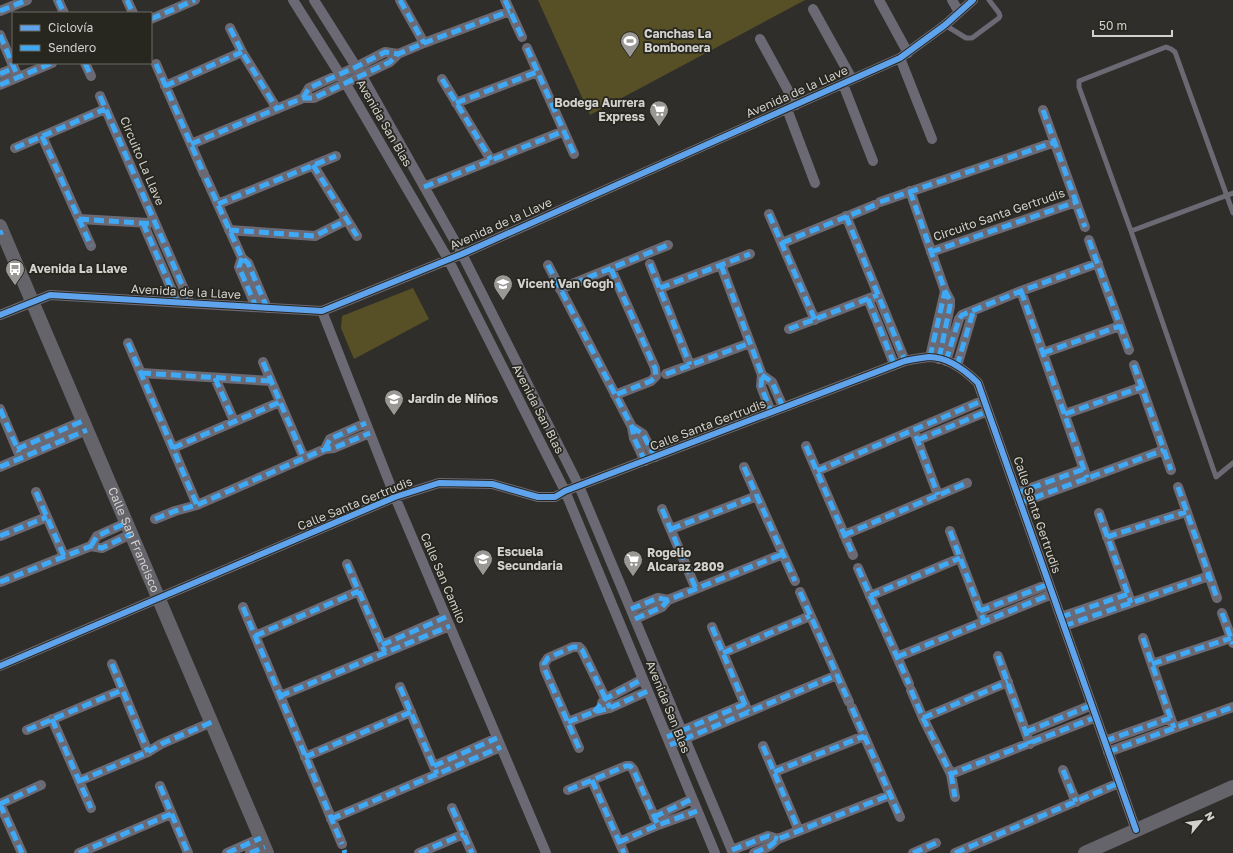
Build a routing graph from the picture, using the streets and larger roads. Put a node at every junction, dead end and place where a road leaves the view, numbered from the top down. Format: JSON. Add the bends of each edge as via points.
{"nodes":[{"id":1,"x":27,"y":0,"type":"edge"},
{"id":2,"x":58,"y":0,"type":"edge"},
{"id":3,"x":127,"y":0,"type":"edge"},
{"id":4,"x":195,"y":0,"type":"edge"},
{"id":5,"x":293,"y":0,"type":"edge"},
{"id":6,"x":314,"y":0,"type":"edge"},
{"id":7,"x":400,"y":0,"type":"edge"},
{"id":8,"x":505,"y":0,"type":"edge"},
{"id":9,"x":879,"y":0,"type":"edge"},
{"id":10,"x":952,"y":0,"type":"edge"},
{"id":11,"x":973,"y":0,"type":"edge"},
{"id":12,"x":813,"y":9,"type":"dead end"},
{"id":13,"x":0,"y":11,"type":"edge"},
{"id":14,"x":510,"y":11,"type":"junction"},
{"id":15,"x":64,"y":12,"type":"edge"},
{"id":16,"x":133,"y":12,"type":"edge"},
{"id":17,"x":959,"y":12,"type":"junction"},
{"id":18,"x":152,"y":19,"type":"edge"},
{"id":19,"x":230,"y":28,"type":"dead end"},
{"id":20,"x":0,"y":35,"type":"edge"},
{"id":21,"x":522,"y":37,"type":"dead end"},
{"id":22,"x":760,"y":39,"type":"dead end"},
{"id":23,"x":424,"y":43,"type":"junction"},
{"id":24,"x":527,"y":48,"type":"dead end"},
{"id":25,"x":242,"y":52,"type":"junction"},
{"id":26,"x":398,"y":54,"type":"junction"},
{"id":27,"x":904,"y":55,"type":"junction"},
{"id":28,"x":12,"y":63,"type":"edge"},
{"id":29,"x":13,"y":64,"type":"edge"},
{"id":30,"x":48,"y":64,"type":"edge"},
{"id":31,"x":85,"y":64,"type":"edge"},
{"id":32,"x":156,"y":64,"type":"dead end"},
{"id":33,"x":356,"y":67,"type":"junction"},
{"id":34,"x":16,"y":72,"type":"junction"},
{"id":35,"x":537,"y":72,"type":"junction"},
{"id":36,"x":0,"y":74,"type":"edge"},
{"id":37,"x":340,"y":74,"type":"junction"},
{"id":38,"x":91,"y":76,"type":"dead end"},
{"id":39,"x":362,"y":76,"type":"junction"},
{"id":40,"x":442,"y":79,"type":"dead end"},
{"id":41,"x":847,"y":82,"type":"junction"},
{"id":42,"x":346,"y":84,"type":"junction"},
{"id":43,"x":0,"y":85,"type":"edge"},
{"id":44,"x":165,"y":86,"type":"junction"},
{"id":45,"x":100,"y":96,"type":"dead end"},
{"id":46,"x":303,"y":98,"type":"junction"},
{"id":47,"x":456,"y":104,"type":"junction"},
{"id":48,"x":792,"y":107,"type":"junction"},
{"id":49,"x":105,"y":109,"type":"junction"},
{"id":50,"x":278,"y":109,"type":"junction"},
{"id":51,"x":1043,"y":110,"type":"dead end"},
{"id":52,"x":564,"y":131,"type":"junction"},
{"id":53,"x":42,"y":136,"type":"junction"},
{"id":54,"x":932,"y":139,"type":"dead end"},
{"id":55,"x":1054,"y":142,"type":"junction"},
{"id":56,"x":191,"y":144,"type":"junction"},
{"id":57,"x":15,"y":148,"type":"dead end"},
{"id":58,"x":574,"y":154,"type":"dead end"},
{"id":59,"x":336,"y":156,"type":"dead end"},
{"id":60,"x":491,"y":160,"type":"junction"},
{"id":61,"x":873,"y":161,"type":"dead end"},
{"id":62,"x":313,"y":166,"type":"junction"},
{"id":63,"x":815,"y":183,"type":"dead end"},
{"id":64,"x":424,"y":187,"type":"junction"},
{"id":65,"x":910,"y":191,"type":"junction"},
{"id":66,"x":1076,"y":202,"type":"junction"},
{"id":67,"x":218,"y":204,"type":"junction"},
{"id":68,"x":769,"y":214,"type":"dead end"},
{"id":69,"x":846,"y":216,"type":"junction"},
{"id":70,"x":79,"y":219,"type":"junction"},
{"id":71,"x":346,"y":220,"type":"junction"},
{"id":72,"x":143,"y":223,"type":"junction"},
{"id":73,"x":155,"y":224,"type":"junction"},
{"id":74,"x":1085,"y":226,"type":"dead end"},
{"id":75,"x":1,"y":230,"type":"edge"},
{"id":76,"x":229,"y":230,"type":"junction"},
{"id":77,"x":357,"y":236,"type":"dead end"},
{"id":78,"x":1089,"y":240,"type":"dead end"},
{"id":79,"x":782,"y":243,"type":"junction"},
{"id":80,"x":668,"y":245,"type":"dead end"},
{"id":81,"x":91,"y":246,"type":"dead end"},
{"id":82,"x":931,"y":252,"type":"junction"},
{"id":83,"x":462,"y":254,"type":"junction"},
{"id":84,"x":750,"y":254,"type":"dead end"},
{"id":85,"x":448,"y":259,"type":"junction"},
{"id":86,"x":1098,"y":263,"type":"junction"},
{"id":87,"x":650,"y":264,"type":"dead end"},
{"id":88,"x":548,"y":265,"type":"dead end"},
{"id":89,"x":721,"y":265,"type":"junction"},
{"id":90,"x":610,"y":268,"type":"junction"},
{"id":91,"x":660,"y":288,"type":"junction"},
{"id":92,"x":560,"y":289,"type":"junction"},
{"id":93,"x":1021,"y":291,"type":"junction"},
{"id":94,"x":878,"y":295,"type":"junction"},
{"id":95,"x":868,"y":299,"type":"junction"},
{"id":96,"x":32,"y":302,"type":"junction"},
{"id":97,"x":177,"y":302,"type":"junction"},
{"id":98,"x":190,"y":303,"type":"junction"},
{"id":99,"x":262,"y":307,"type":"junction"},
{"id":100,"x":322,"y":311,"type":"junction"},
{"id":101,"x":973,"y":312,"type":"junction"},
{"id":102,"x":0,"y":315,"type":"edge"},
{"id":103,"x":815,"y":320,"type":"junction"},
{"id":104,"x":1120,"y":326,"type":"junction"},
{"id":105,"x":789,"y":329,"type":"dead end"},
{"id":106,"x":128,"y":342,"type":"dead end"},
{"id":107,"x":750,"y":343,"type":"junction"},
{"id":108,"x":1129,"y":350,"type":"dead end"},
{"id":109,"x":1043,"y":353,"type":"junction"},
{"id":110,"x":938,"y":359,"type":"junction"},
{"id":111,"x":905,"y":360,"type":"junction"},
{"id":112,"x":263,"y":362,"type":"dead end"},
{"id":113,"x":894,"y":364,"type":"junction"},
{"id":114,"x":1134,"y":364,"type":"dead end"},
{"id":115,"x":690,"y":365,"type":"junction"},
{"id":116,"x":957,"y":366,"type":"junction"},
{"id":117,"x":141,"y":373,"type":"junction"},
{"id":118,"x":666,"y":374,"type":"dead end"},
{"id":119,"x":762,"y":375,"type":"junction"},
{"id":120,"x":214,"y":378,"type":"junction"},
{"id":121,"x":271,"y":382,"type":"junction"},
{"id":122,"x":1142,"y":387,"type":"junction"},
{"id":123,"x":616,"y":395,"type":"junction"},
{"id":124,"x":984,"y":400,"type":"junction"},
{"id":125,"x":280,"y":402,"type":"junction"},
{"id":126,"x":783,"y":407,"type":"junction"},
{"id":127,"x":0,"y":409,"type":"edge"},
{"id":128,"x":988,"y":411,"type":"junction"},
{"id":129,"x":771,"y":412,"type":"junction"},
{"id":130,"x":1065,"y":414,"type":"junction"},
{"id":131,"x":234,"y":422,"type":"junction"},
{"id":132,"x":366,"y":422,"type":"junction"},
{"id":133,"x":85,"y":425,"type":"junction"},
{"id":134,"x":914,"y":430,"type":"junction"},
{"id":135,"x":370,"y":433,"type":"junction"},
{"id":136,"x":918,"y":440,"type":"junction"},
{"id":137,"x":806,"y":446,"type":"dead end"},
{"id":138,"x":173,"y":448,"type":"junction"},
{"id":139,"x":325,"y":449,"type":"junction"},
{"id":140,"x":1164,"y":450,"type":"junction"},
{"id":141,"x":19,"y":453,"type":"junction"},
{"id":142,"x":304,"y":458,"type":"junction"},
{"id":143,"x":650,"y":459,"type":"junction"},
{"id":144,"x":0,"y":467,"type":"edge"},
{"id":145,"x":744,"y":467,"type":"dead end"},
{"id":146,"x":1171,"y":470,"type":"dead end"},
{"id":147,"x":816,"y":471,"type":"junction"},
{"id":148,"x":1086,"y":474,"type":"junction"},
{"id":149,"x":967,"y":483,"type":"dead end"},
{"id":150,"x":579,"y":486,"type":"junction"},
{"id":151,"x":1178,"y":487,"type":"dead end"},
{"id":152,"x":565,"y":491,"type":"junction"},
{"id":153,"x":36,"y":492,"type":"dead end"},
{"id":154,"x":757,"y":496,"type":"junction"},
{"id":155,"x":938,"y":496,"type":"junction"},
{"id":156,"x":395,"y":497,"type":"junction"},
{"id":157,"x":1019,"y":498,"type":"junction"},
{"id":158,"x":197,"y":505,"type":"junction"},
{"id":159,"x":662,"y":509,"type":"dead end"},
{"id":160,"x":1186,"y":512,"type":"junction"},
{"id":161,"x":1099,"y":513,"type":"dead end"},
{"id":162,"x":47,"y":518,"type":"junction"},
{"id":163,"x":154,"y":519,"type":"dead end"},
{"id":164,"x":129,"y":529,"type":"junction"},
{"id":165,"x":670,"y":529,"type":"junction"},
{"id":166,"x":950,"y":531,"type":"dead end"},
{"id":167,"x":844,"y":535,"type":"junction"},
{"id":168,"x":0,"y":536,"type":"edge"},
{"id":169,"x":1108,"y":537,"type":"junction"},
{"id":170,"x":783,"y":554,"type":"junction"},
{"id":171,"x":853,"y":555,"type":"dead end"},
{"id":172,"x":64,"y":556,"type":"junction"},
{"id":173,"x":960,"y":558,"type":"junction"},
{"id":174,"x":347,"y":564,"type":"dead end"},
{"id":175,"x":858,"y":568,"type":"dead end"},
{"id":176,"x":1209,"y":576,"type":"junction"},
{"id":177,"x":795,"y":581,"type":"dead end"},
{"id":178,"x":0,"y":582,"type":"edge"},
{"id":179,"x":696,"y":589,"type":"junction"},
{"id":180,"x":1051,"y":589,"type":"junction"},
{"id":181,"x":359,"y":591,"type":"junction"},
{"id":182,"x":800,"y":592,"type":"dead end"},
{"id":183,"x":870,"y":596,"type":"junction"},
{"id":184,"x":159,"y":598,"type":"junction"},
{"id":185,"x":1129,"y":598,"type":"junction"},
{"id":186,"x":1217,"y":598,"type":"dead end"},
{"id":187,"x":243,"y":607,"type":"dead end"},
{"id":188,"x":980,"y":611,"type":"junction"},
{"id":189,"x":1222,"y":613,"type":"dead end"},
{"id":190,"x":633,"y":614,"type":"junction"},
{"id":191,"x":810,"y":616,"type":"junction"},
{"id":192,"x":448,"y":621,"type":"junction"},
{"id":193,"x":984,"y":621,"type":"junction"},
{"id":194,"x":1062,"y":621,"type":"junction"},
{"id":195,"x":712,"y":626,"type":"dead end"},
{"id":196,"x":254,"y":636,"type":"junction"},
{"id":197,"x":1143,"y":638,"type":"dead end"},
{"id":198,"x":1232,"y":641,"type":"edge"},
{"id":199,"x":383,"y":648,"type":"junction"},
{"id":200,"x":723,"y":653,"type":"junction"},
{"id":201,"x":998,"y":656,"type":"dead end"},
{"id":202,"x":897,"y":657,"type":"junction"},
{"id":203,"x":112,"y":664,"type":"dead end"},
{"id":204,"x":1152,"y":664,"type":"junction"},
{"id":205,"x":0,"y":666,"type":"edge"},
{"id":206,"x":837,"y":675,"type":"junction"},
{"id":207,"x":643,"y":679,"type":"junction"},
{"id":208,"x":1008,"y":682,"type":"junction"},
{"id":209,"x":400,"y":687,"type":"dead end"},
{"id":210,"x":122,"y":690,"type":"junction"},
{"id":211,"x":648,"y":691,"type":"junction"},
{"id":212,"x":280,"y":696,"type":"junction"},
{"id":213,"x":605,"y":699,"type":"junction"},
{"id":214,"x":1092,"y":705,"type":"junction"},
{"id":215,"x":1233,"y":707,"type":"edge"},
{"id":216,"x":610,"y":708,"type":"junction"},
{"id":217,"x":747,"y":708,"type":"junction"},
{"id":218,"x":411,"y":712,"type":"junction"},
{"id":219,"x":594,"y":712,"type":"junction"},
{"id":220,"x":1096,"y":717,"type":"junction"},
{"id":221,"x":923,"y":718,"type":"junction"},
{"id":222,"x":1170,"y":718,"type":"junction"},
{"id":223,"x":52,"y":719,"type":"junction"},
{"id":224,"x":212,"y":722,"type":"junction"},
{"id":225,"x":568,"y":722,"type":"junction"},
{"id":226,"x":1174,"y":728,"type":"junction"},
{"id":227,"x":27,"y":730,"type":"dead end"},
{"id":228,"x":1026,"y":732,"type":"junction"},
{"id":229,"x":683,"y":735,"type":"junction"},
{"id":230,"x":864,"y":736,"type":"junction"},
{"id":231,"x":668,"y":741,"type":"junction"},
{"id":232,"x":1105,"y":741,"type":"junction"},
{"id":233,"x":499,"y":743,"type":"junction"},
{"id":234,"x":1030,"y":744,"type":"junction"},
{"id":235,"x":763,"y":746,"type":"dead end"},
{"id":236,"x":579,"y":748,"type":"dead end"},
{"id":237,"x":148,"y":752,"type":"junction"},
{"id":238,"x":1108,"y":752,"type":"junction"},
{"id":239,"x":305,"y":757,"type":"junction"},
{"id":240,"x":436,"y":770,"type":"junction"},
{"id":241,"x":1063,"y":770,"type":"dead end"},
{"id":242,"x":774,"y":772,"type":"junction"},
{"id":243,"x":951,"y":774,"type":"junction"},
{"id":244,"x":592,"y":780,"type":"junction"},
{"id":245,"x":79,"y":781,"type":"junction"},
{"id":246,"x":1120,"y":783,"type":"junction"},
{"id":247,"x":42,"y":785,"type":"dead end"},
{"id":248,"x":160,"y":786,"type":"dead end"},
{"id":249,"x":1233,"y":787,"type":"edge"},
{"id":250,"x":568,"y":790,"type":"dead end"},
{"id":251,"x":890,"y":795,"type":"junction"},
{"id":252,"x":955,"y":797,"type":"dead end"},
{"id":253,"x":692,"y":799,"type":"junction"},
{"id":254,"x":1076,"y":802,"type":"junction"},
{"id":255,"x":0,"y":804,"type":"edge"},
{"id":256,"x":91,"y":808,"type":"dead end"},
{"id":257,"x":452,"y":808,"type":"dead end"},
{"id":258,"x":698,"y":812,"type":"junction"},
{"id":259,"x":171,"y":814,"type":"junction"},
{"id":260,"x":900,"y":817,"type":"dead end"},
{"id":261,"x":331,"y":819,"type":"junction"},
{"id":262,"x":656,"y":821,"type":"junction"},
{"id":263,"x":1136,"y":830,"type":"junction"},
{"id":264,"x":799,"y":831,"type":"junction"},
{"id":265,"x":464,"y":834,"type":"junction"},
{"id":266,"x":778,"y":839,"type":"junction"},
{"id":267,"x":619,"y":842,"type":"junction"},
{"id":268,"x":936,"y":844,"type":"dead end"},
{"id":269,"x":264,"y":846,"type":"edge"},
{"id":270,"x":343,"y":849,"type":"edge"},
{"id":271,"x":732,"y":852,"type":"edge"},
{"id":272,"x":22,"y":853,"type":"edge"},
{"id":273,"x":79,"y":853,"type":"edge"},
{"id":274,"x":188,"y":853,"type":"edge"},
{"id":275,"x":227,"y":853,"type":"edge"},
{"id":276,"x":250,"y":853,"type":"edge"},
{"id":277,"x":419,"y":853,"type":"edge"},
{"id":278,"x":472,"y":853,"type":"edge"},
{"id":279,"x":546,"y":853,"type":"edge"},
{"id":280,"x":624,"y":853,"type":"edge"},
{"id":281,"x":715,"y":853,"type":"edge"},
{"id":282,"x":754,"y":853,"type":"edge"},
{"id":283,"x":913,"y":853,"type":"edge"},
{"id":284,"x":955,"y":853,"type":"edge"},
{"id":285,"x":1085,"y":853,"type":"edge"}],
"edges":[{"from":1,"to":13,"type":"street"},
{"from":2,"to":15,"type":"street"},
{"from":3,"to":16,"type":"street"},
{"from":4,"to":18,"type":"street"},
{"from":5,"to":37,"type":"street","name":"Avenida San Blas"},
{"from":6,"to":33,"type":"street","name":"Avenida San Blas"},
{"from":7,"to":23,"type":"street"},
{"from":8,"to":14,"type":"street"},
{"from":9,"to":27,"type":"street"},
{"from":10,"to":17,"type":"street"},
{"from":11,"to":17,"type":"street","name":"Avenida de la Llave"},
{"from":12,"to":41,"type":"street"},
{"from":14,"to":21,"type":"street"},
{"from":14,"to":23,"type":"street"},
{"from":17,"to":27,"type":"street","name":"Avenida de la Llave"},
{"from":19,"to":25,"type":"street"},
{"from":20,"to":28,"type":"street"},
{"from":22,"to":48,"type":"street"},
{"from":23,"to":26,"type":"street"},
{"from":24,"to":35,"type":"street"},
{"from":25,"to":44,"type":"street"},
{"from":25,"to":50,"type":"street"},
{"from":26,"to":33,"type":"street","via":[[385,52]]},
{"from":26,"to":39,"type":"street","via":[[390,62]]},
{"from":27,"to":41,"type":"street","name":"Avenida de la Llave"},
{"from":27,"to":54,"type":"street"},
{"from":29,"to":34,"type":"street"},
{"from":30,"to":34,"type":"street"},
{"from":31,"to":38,"type":"street"},
{"from":32,"to":44,"type":"street"},
{"from":33,"to":37,"type":"street"},
{"from":33,"to":39,"type":"street","name":"Avenida San Blas"},
{"from":34,"to":36,"type":"street"},
{"from":34,"to":43,"type":"street"},
{"from":35,"to":47,"type":"street"},
{"from":35,"to":52,"type":"street"},
{"from":37,"to":42,"type":"street","name":"Avenida San Blas"},
{"from":37,"to":46,"type":"street","via":[[308,88]]},
{"from":39,"to":42,"type":"street"},
{"from":39,"to":64,"type":"street","name":"Avenida San Blas"},
{"from":40,"to":47,"type":"street"},
{"from":41,"to":48,"type":"street","name":"Avenida de la Llave"},
{"from":41,"to":61,"type":"street"},
{"from":42,"to":46,"type":"street","via":[[314,98]]},
{"from":42,"to":85,"type":"street","name":"Avenida San Blas"},
{"from":44,"to":56,"type":"street"},
{"from":45,"to":49,"type":"street","name":"Circuito La Llave"},
{"from":46,"to":50,"type":"street"},
{"from":47,"to":60,"type":"street"},
{"from":48,"to":63,"type":"street"},
{"from":48,"to":83,"type":"street","name":"Avenida de la Llave"},
{"from":49,"to":53,"type":"street","name":"Circuito La Llave"},
{"from":49,"to":73,"type":"street","name":"Circuito La Llave"},
{"from":50,"to":56,"type":"street"},
{"from":51,"to":55,"type":"street","name":"Circuito Santa Gertrudis"},
{"from":52,"to":58,"type":"street"},
{"from":52,"to":60,"type":"street"},
{"from":53,"to":57,"type":"street","name":"Circuito La Llave"},
{"from":53,"to":70,"type":"street"},
{"from":55,"to":65,"type":"street"},
{"from":55,"to":66,"type":"street","name":"Circuito Santa Gertrudis"},
{"from":56,"to":67,"type":"street"},
{"from":59,"to":62,"type":"street"},
{"from":60,"to":64,"type":"street"},
{"from":62,"to":67,"type":"street"},
{"from":62,"to":71,"type":"street"},
{"from":64,"to":83,"type":"street","name":"Avenida San Blas"},
{"from":65,"to":69,"type":"street"},
{"from":65,"to":82,"type":"street","name":"Circuito Santa Gertrudis"},
{"from":66,"to":74,"type":"street","name":"Circuito Santa Gertrudis"},
{"from":66,"to":82,"type":"street","name":"Circuito Santa Gertrudis"},
{"from":67,"to":76,"type":"street"},
{"from":68,"to":79,"type":"street"},
{"from":69,"to":79,"type":"street"},
{"from":69,"to":94,"type":"street"},
{"from":70,"to":72,"type":"street","name":"Circuito La Llave"},
{"from":70,"to":81,"type":"street"},
{"from":71,"to":76,"type":"street","via":[[315,236]]},
{"from":71,"to":77,"type":"street"},
{"from":72,"to":73,"type":"street","name":"Circuito La Llave"},
{"from":72,"to":97,"type":"street"},
{"from":73,"to":98,"type":"street","name":"Circuito La Llave"},
{"from":75,"to":96,"type":"street","name":"Calle San Francisco"},
{"from":76,"to":99,"type":"street","via":[[242,258],[248,263]]},
{"from":78,"to":86,"type":"street"},
{"from":79,"to":103,"type":"street"},
{"from":80,"to":90,"type":"street"},
{"from":82,"to":110,"type":"street","name":"Circuito Santa Gertrudis","via":[[945,291]]},
{"from":83,"to":85,"type":"street","name":"Avenida de la Llave"},
{"from":83,"to":150,"type":"street","name":"Avenida San Blas"},
{"from":84,"to":89,"type":"street"},
{"from":85,"to":100,"type":"street","name":"Avenida de la Llave"},
{"from":85,"to":152,"type":"street","name":"Avenida San Blas"},
{"from":86,"to":93,"type":"street"},
{"from":86,"to":104,"type":"street"},
{"from":87,"to":91,"type":"street"},
{"from":88,"to":92,"type":"street"},
{"from":89,"to":91,"type":"street"},
{"from":89,"to":107,"type":"street"},
{"from":90,"to":92,"type":"street"},
{"from":90,"to":123,"type":"street","via":[[655,368],[656,376],[651,381]]},
{"from":91,"to":115,"type":"street"},
{"from":92,"to":123,"type":"street"},
{"from":93,"to":101,"type":"street"},
{"from":93,"to":109,"type":"street"},
{"from":94,"to":95,"type":"street"},
{"from":94,"to":111,"type":"street"},
{"from":95,"to":103,"type":"street"},
{"from":95,"to":113,"type":"street"},
{"from":96,"to":97,"type":"street","name":"Avenida de la Llave","via":[[50,295]]},
{"from":96,"to":102,"type":"street","name":"Avenida de la Llave"},
{"from":96,"to":133,"type":"street","name":"Calle San Francisco"},
{"from":97,"to":98,"type":"street","name":"Avenida de la Llave"},
{"from":98,"to":99,"type":"street","name":"Avenida de la Llave"},
{"from":99,"to":100,"type":"street","name":"Avenida de la Llave"},
{"from":100,"to":132,"type":"street","name":"Calle San Camilo"},
{"from":101,"to":110,"type":"street","via":[[962,315],[959,319]]},
{"from":101,"to":116,"type":"street"},
{"from":103,"to":105,"type":"street"},
{"from":104,"to":108,"type":"street"},
{"from":104,"to":109,"type":"street"},
{"from":106,"to":117,"type":"street"},
{"from":107,"to":115,"type":"street"},
{"from":107,"to":119,"type":"street"},
{"from":109,"to":130,"type":"street"},
{"from":110,"to":111,"type":"street","name":"Calle Santa Gertrudis"},
{"from":110,"to":116,"type":"street","name":"Calle Santa Gertrudis"},
{"from":111,"to":113,"type":"street","name":"Calle Santa Gertrudis"},
{"from":112,"to":121,"type":"street"},
{"from":113,"to":126,"type":"street","name":"Calle Santa Gertrudis"},
{"from":114,"to":122,"type":"street"},
{"from":115,"to":118,"type":"street"},
{"from":116,"to":124,"type":"street","name":"Calle Santa Gertrudis","via":[[978,384]]},
{"from":117,"to":120,"type":"street"},
{"from":117,"to":138,"type":"street"},
{"from":119,"to":126,"type":"street","via":[[772,382]]},
{"from":119,"to":129,"type":"street","via":[[760,386]]},
{"from":120,"to":121,"type":"street"},
{"from":120,"to":131,"type":"street"},
{"from":121,"to":125,"type":"street"},
{"from":122,"to":130,"type":"street"},
{"from":122,"to":140,"type":"street"},
{"from":123,"to":143,"type":"street","via":[[632,427],[643,434]]},
{"from":124,"to":128,"type":"street","name":"Calle Santa Gertrudis"},
{"from":124,"to":134,"type":"street"},
{"from":125,"to":131,"type":"street"},
{"from":125,"to":142,"type":"street"},
{"from":126,"to":129,"type":"street","name":"Calle Santa Gertrudis"},
{"from":127,"to":141,"type":"street"},
{"from":128,"to":136,"type":"street"},
{"from":128,"to":157,"type":"street","name":"Calle Santa Gertrudis"},
{"from":129,"to":143,"type":"street","name":"Calle Santa Gertrudis"},
{"from":130,"to":148,"type":"street"},
{"from":131,"to":138,"type":"street"},
{"from":132,"to":135,"type":"street","name":"Calle San Camilo"},
{"from":132,"to":139,"type":"street","via":[[330,439]]},
{"from":133,"to":141,"type":"street"},
{"from":133,"to":164,"type":"street","name":"Calle San Francisco"},
{"from":134,"to":136,"type":"street"},
{"from":134,"to":147,"type":"street"},
{"from":135,"to":139,"type":"street","via":[[334,448]]},
{"from":135,"to":156,"type":"street","name":"Calle San Camilo"},
{"from":136,"to":155,"type":"street"},
{"from":137,"to":147,"type":"street"},
{"from":138,"to":158,"type":"street"},
{"from":139,"to":142,"type":"street"},
{"from":140,"to":146,"type":"street"},
{"from":140,"to":148,"type":"street"},
{"from":141,"to":144,"type":"street"},
{"from":142,"to":158,"type":"street"},
{"from":143,"to":150,"type":"street","name":"Calle Santa Gertrudis"},
{"from":145,"to":154,"type":"street"},
{"from":147,"to":167,"type":"street"},
{"from":148,"to":157,"type":"street"},
{"from":149,"to":155,"type":"street"},
{"from":150,"to":152,"type":"street","name":"Calle Santa Gertrudis"},
{"from":150,"to":190,"type":"street","name":"Avenida San Blas"},
{"from":151,"to":160,"type":"street"},
{"from":152,"to":156,"type":"street","name":"Calle Santa Gertrudis","via":[[554,497],[538,497],[492,484],[439,483]]},
{"from":152,"to":207,"type":"street","name":"Avenida San Blas"},
{"from":153,"to":162,"type":"street"},
{"from":154,"to":165,"type":"street"},
{"from":154,"to":170,"type":"street"},
{"from":155,"to":167,"type":"street"},
{"from":156,"to":184,"type":"street","name":"Calle Santa Gertrudis"},
{"from":156,"to":192,"type":"street","name":"Calle San Camilo"},
{"from":157,"to":180,"type":"street","name":"Calle Santa Gertrudis"},
{"from":158,"to":163,"type":"street"},
{"from":159,"to":165,"type":"street"},
{"from":160,"to":169,"type":"street"},
{"from":160,"to":176,"type":"street"},
{"from":161,"to":169,"type":"street"},
{"from":162,"to":168,"type":"street"},
{"from":162,"to":172,"type":"street"},
{"from":164,"to":172,"type":"street","via":[[97,536],[91,546]]},
{"from":164,"to":184,"type":"street","name":"Calle San Francisco"},
{"from":165,"to":179,"type":"street"},
{"from":166,"to":173,"type":"street"},
{"from":167,"to":171,"type":"street"},
{"from":169,"to":185,"type":"street"},
{"from":170,"to":177,"type":"street"},
{"from":170,"to":179,"type":"street"},
{"from":172,"to":178,"type":"street"},
{"from":173,"to":183,"type":"street"},
{"from":173,"to":188,"type":"street"},
{"from":174,"to":181,"type":"street"},
{"from":175,"to":183,"type":"street"},
{"from":176,"to":185,"type":"street"},
{"from":176,"to":186,"type":"street"},
{"from":179,"to":190,"type":"street","via":[[668,600],[662,607]]},
{"from":180,"to":188,"type":"street"},
{"from":180,"to":193,"type":"street"},
{"from":180,"to":194,"type":"street","name":"Calle Santa Gertrudis"},
{"from":181,"to":196,"type":"street"},
{"from":181,"to":199,"type":"street"},
{"from":182,"to":191,"type":"street"},
{"from":183,"to":202,"type":"street"},
{"from":184,"to":205,"type":"street","name":"Calle Santa Gertrudis"},
{"from":184,"to":224,"type":"street","name":"Calle San Francisco"},
{"from":185,"to":194,"type":"street"},
{"from":187,"to":196,"type":"street"},
{"from":188,"to":193,"type":"street"},
{"from":189,"to":198,"type":"street"},
{"from":190,"to":229,"type":"street","name":"Avenida San Blas"},
{"from":191,"to":200,"type":"street"},
{"from":191,"to":206,"type":"street"},
{"from":192,"to":199,"type":"street"},
{"from":192,"to":233,"type":"street","name":"Calle San Camilo"},
{"from":193,"to":202,"type":"street"},
{"from":194,"to":214,"type":"street","name":"Calle Santa Gertrudis"},
{"from":195,"to":200,"type":"street"},
{"from":196,"to":212,"type":"street"},
{"from":197,"to":204,"type":"street"},
{"from":198,"to":204,"type":"street"},
{"from":199,"to":212,"type":"street"},
{"from":200,"to":217,"type":"street"},
{"from":201,"to":208,"type":"street"},
{"from":202,"to":221,"type":"street"},
{"from":203,"to":210,"type":"street"},
{"from":204,"to":222,"type":"street"},
{"from":206,"to":217,"type":"street"},
{"from":206,"to":230,"type":"street"},
{"from":207,"to":211,"type":"street","name":"Avenida San Blas"},
{"from":207,"to":213,"type":"street"},
{"from":208,"to":221,"type":"street"},
{"from":208,"to":228,"type":"street"},
{"from":209,"to":218,"type":"street"},
{"from":210,"to":223,"type":"street"},
{"from":210,"to":237,"type":"street"},
{"from":211,"to":216,"type":"street"},
{"from":211,"to":231,"type":"street","name":"Avenida San Blas"},
{"from":212,"to":239,"type":"street"},
{"from":213,"to":216,"type":"street"},
{"from":213,"to":219,"type":"street"},
{"from":213,"to":225,"type":"street","via":[[579,647],[548,658],[544,664],[545,670]]},
{"from":214,"to":220,"type":"street","name":"Calle Santa Gertrudis"},
{"from":214,"to":228,"type":"street"},
{"from":215,"to":226,"type":"street"},
{"from":216,"to":219,"type":"street"},
{"from":217,"to":229,"type":"street"},
{"from":218,"to":239,"type":"street"},
{"from":218,"to":240,"type":"street"},
{"from":219,"to":225,"type":"street"},
{"from":220,"to":232,"type":"street","name":"Calle Santa Gertrudis"},
{"from":220,"to":234,"type":"street"},
{"from":221,"to":243,"type":"street"},
{"from":222,"to":226,"type":"street"},
{"from":222,"to":232,"type":"street"},
{"from":223,"to":227,"type":"street"},
{"from":223,"to":245,"type":"street"},
{"from":224,"to":237,"type":"street","via":[[160,744]]},
{"from":224,"to":269,"type":"street","name":"Calle San Francisco"},
{"from":225,"to":236,"type":"street"},
{"from":226,"to":238,"type":"street"},
{"from":228,"to":234,"type":"street"},
{"from":229,"to":231,"type":"street"},
{"from":229,"to":271,"type":"street","name":"Avenida San Blas"},
{"from":230,"to":242,"type":"street"},
{"from":230,"to":251,"type":"street"},
{"from":231,"to":253,"type":"street","name":"Avenida San Blas"},
{"from":232,"to":238,"type":"street","name":"Calle Santa Gertrudis"},
{"from":233,"to":240,"type":"street"},
{"from":233,"to":279,"type":"street","name":"Calle San Camilo"},
{"from":234,"to":243,"type":"street"},
{"from":235,"to":242,"type":"street"},
{"from":237,"to":245,"type":"street"},
{"from":238,"to":246,"type":"street","name":"Calle Santa Gertrudis"},
{"from":239,"to":261,"type":"street"},
{"from":240,"to":261,"type":"street"},
{"from":241,"to":254,"type":"street"},
{"from":242,"to":264,"type":"street"},
{"from":243,"to":252,"type":"street"},
{"from":244,"to":250,"type":"street"},
{"from":244,"to":262,"type":"street","via":[[630,766]]},
{"from":244,"to":267,"type":"street"},
{"from":245,"to":256,"type":"street"},
{"from":246,"to":254,"type":"street"},
{"from":246,"to":263,"type":"street","name":"Calle Santa Gertrudis"},
{"from":247,"to":255,"type":"street"},
{"from":248,"to":259,"type":"street"},
{"from":249,"to":263,"type":"street"},
{"from":251,"to":260,"type":"street"},
{"from":251,"to":264,"type":"street"},
{"from":253,"to":258,"type":"street","name":"Avenida San Blas"},
{"from":253,"to":262,"type":"street"},
{"from":254,"to":284,"type":"street"},
{"from":255,"to":272,"type":"street"},
{"from":257,"to":265,"type":"street"},
{"from":258,"to":262,"type":"street"},
{"from":258,"to":281,"type":"street","name":"Avenida San Blas"},
{"from":259,"to":273,"type":"street"},
{"from":259,"to":274,"type":"street"},
{"from":261,"to":270,"type":"street"},
{"from":262,"to":267,"type":"street"},
{"from":263,"to":285,"type":"street"},
{"from":264,"to":266,"type":"street"},
{"from":265,"to":277,"type":"street"},
{"from":265,"to":278,"type":"street"},
{"from":266,"to":271,"type":"street","via":[[768,836]]},
{"from":266,"to":282,"type":"street","via":[[770,846]]},
{"from":267,"to":280,"type":"street"},
{"from":268,"to":283,"type":"street"},
{"from":269,"to":275,"type":"street"},
{"from":269,"to":276,"type":"street"}]}
